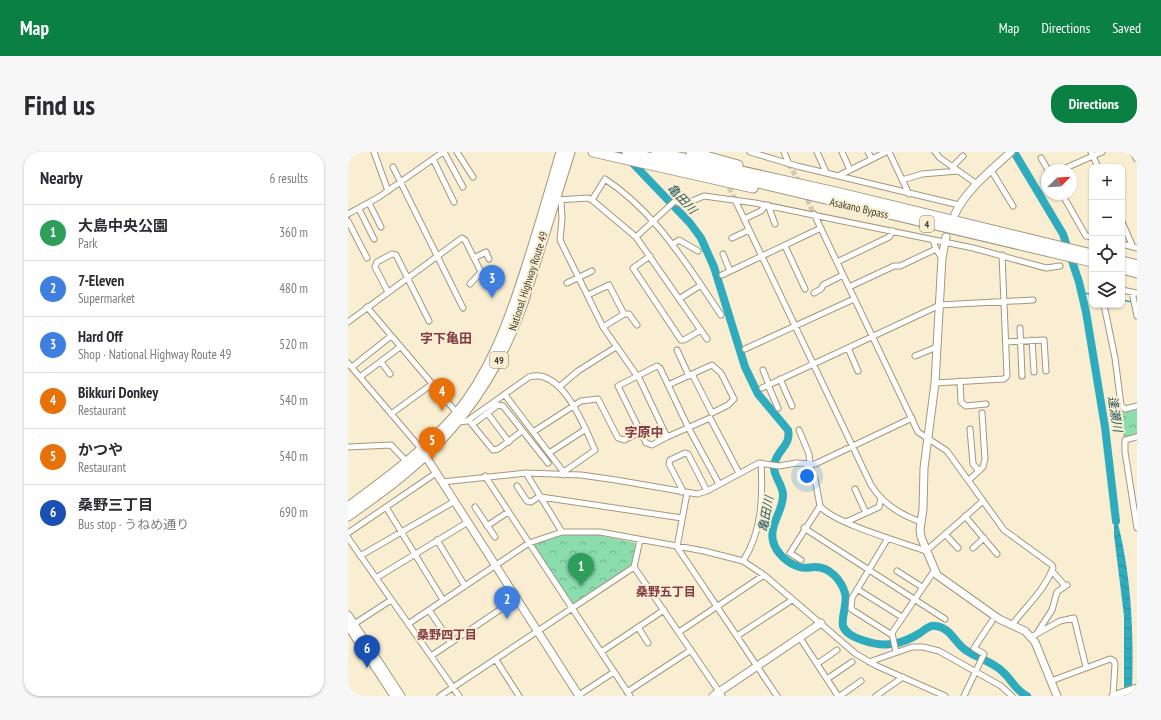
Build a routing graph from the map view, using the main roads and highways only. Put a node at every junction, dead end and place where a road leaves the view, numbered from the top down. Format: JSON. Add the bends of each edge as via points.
{"nodes":[{"id":1,"x":561,"y":152,"type":"edge"},
{"id":2,"x":570,"y":152,"type":"edge"},
{"id":3,"x":593,"y":152,"type":"edge"},
{"id":4,"x":627,"y":152,"type":"edge"},
{"id":5,"x":656,"y":152,"type":"edge"},
{"id":6,"x":691,"y":152,"type":"edge"},
{"id":7,"x":667,"y":158,"type":"junction"},
{"id":8,"x":836,"y":192,"type":"junction"},
{"id":9,"x":798,"y":194,"type":"junction"},
{"id":10,"x":1054,"y":250,"type":"junction"},
{"id":11,"x":1089,"y":257,"type":"edge"},
{"id":12,"x":1125,"y":262,"type":"edge"},
{"id":13,"x":1137,"y":265,"type":"edge"},
{"id":14,"x":1125,"y":270,"type":"edge"},
{"id":15,"x":1137,"y":273,"type":"edge"},
{"id":16,"x":461,"y":418,"type":"junction"},
{"id":17,"x":424,"y":453,"type":"junction"},
{"id":18,"x":348,"y":507,"type":"edge"},
{"id":19,"x":348,"y":516,"type":"edge"}],
"edges":[{"from":1,"to":16,"type":"highway","name":"National Highway Route 49","number":"49","via":[[505,331]]},
{"from":2,"to":16,"type":"highway","name":"National Highway Route 49","number":"49","via":[[557,200],[516,322],[493,371]]},
{"from":3,"to":9,"type":"highway","via":[[728,183]]},
{"from":4,"to":7,"type":"highway","name":"Asakano Bypass","number":"4"},
{"from":5,"to":7,"type":"highway","name":"Asakano Bypass","number":"4"},
{"from":6,"to":8,"type":"highway"},
{"from":7,"to":8,"type":"highway","name":"Asakano Bypass","number":"4"},
{"from":7,"to":9,"type":"highway","name":"Asakano Bypass","number":"4"},
{"from":8,"to":10,"type":"highway","name":"Asakano Bypass","number":"4"},
{"from":9,"to":10,"type":"highway","name":"Asakano Bypass","number":"4"},
{"from":10,"to":11,"type":"highway","name":"Asakano Bypass","number":"4"},
{"from":12,"to":13,"type":"highway"},
{"from":14,"to":15,"type":"highway"},
{"from":16,"to":17,"type":"highway","name":"National Highway Route 49","number":"49"},
{"from":17,"to":18,"type":"highway","name":"National Highway Route 49","number":"49"},
{"from":17,"to":19,"type":"highway","name":"National Highway Route 49","number":"49","via":[[398,479]]}]}
